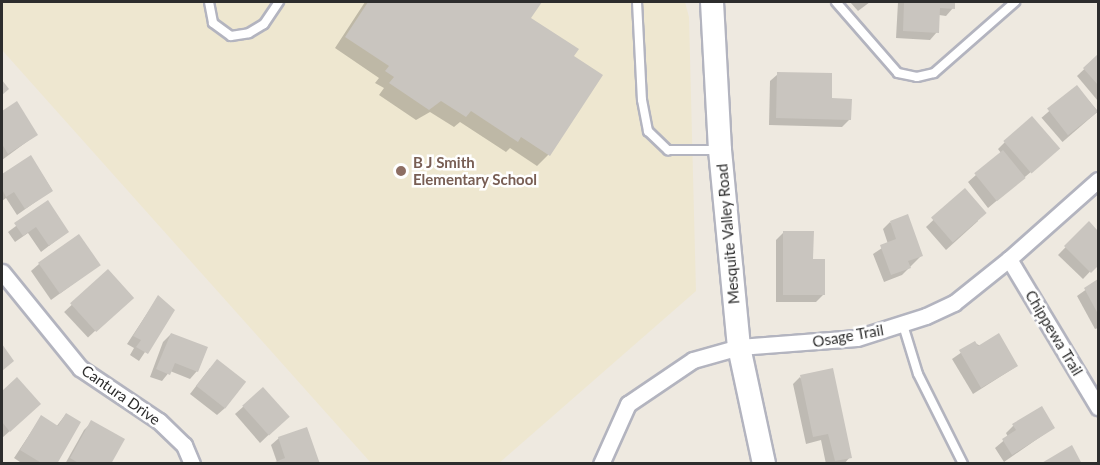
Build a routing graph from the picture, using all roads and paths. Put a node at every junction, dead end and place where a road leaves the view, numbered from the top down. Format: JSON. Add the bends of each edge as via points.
{"nodes":[{"id":1,"x":209,"y":2,"type":"edge"},
{"id":2,"x":279,"y":2,"type":"edge"},
{"id":3,"x":637,"y":2,"type":"edge"},
{"id":4,"x":712,"y":2,"type":"edge"},
{"id":5,"x":836,"y":2,"type":"edge"},
{"id":6,"x":1015,"y":2,"type":"edge"},
{"id":7,"x":720,"y":150,"type":"junction"},
{"id":8,"x":1098,"y":180,"type":"edge"},
{"id":9,"x":1009,"y":259,"type":"junction"},
{"id":10,"x":2,"y":272,"type":"edge"},
{"id":11,"x":903,"y":325,"type":"junction"},
{"id":12,"x":739,"y":347,"type":"junction"},
{"id":13,"x":1098,"y":407,"type":"edge"},
{"id":14,"x":192,"y":464,"type":"edge"},
{"id":15,"x":602,"y":464,"type":"edge"},
{"id":16,"x":764,"y":464,"type":"edge"},
{"id":17,"x":963,"y":464,"type":"edge"}],
"edges":[{"from":1,"to":2,"type":"lane","via":[[213,23],[231,36],[249,33],[264,24]]},
{"from":3,"to":7,"type":"lane","via":[[642,100],[648,131],[668,150]]},
{"from":4,"to":7,"type":"street","name":"Mesquite Valley Road"},
{"from":5,"to":6,"type":"lane","via":[[898,73],[917,76],[934,73]]},
{"from":7,"to":12,"type":"street","name":"Mesquite Valley Road"},
{"from":8,"to":9,"type":"street","name":"Osage Trail"},
{"from":9,"to":11,"type":"street","name":"Osage Trail","via":[[954,303]]},
{"from":9,"to":13,"type":"street","name":"Chippewa Trail"},
{"from":10,"to":14,"type":"street","name":"Cantura Drive","via":[[80,368],[159,421],[184,445]]},
{"from":11,"to":12,"type":"street","name":"Osage Trail","via":[[830,342]]},
{"from":11,"to":17,"type":"lane","via":[[918,374]]},
{"from":12,"to":15,"type":"street","name":"Osage Trail","via":[[693,360],[628,404]]},
{"from":12,"to":16,"type":"street","name":"Mesquite Valley Road"}]}
